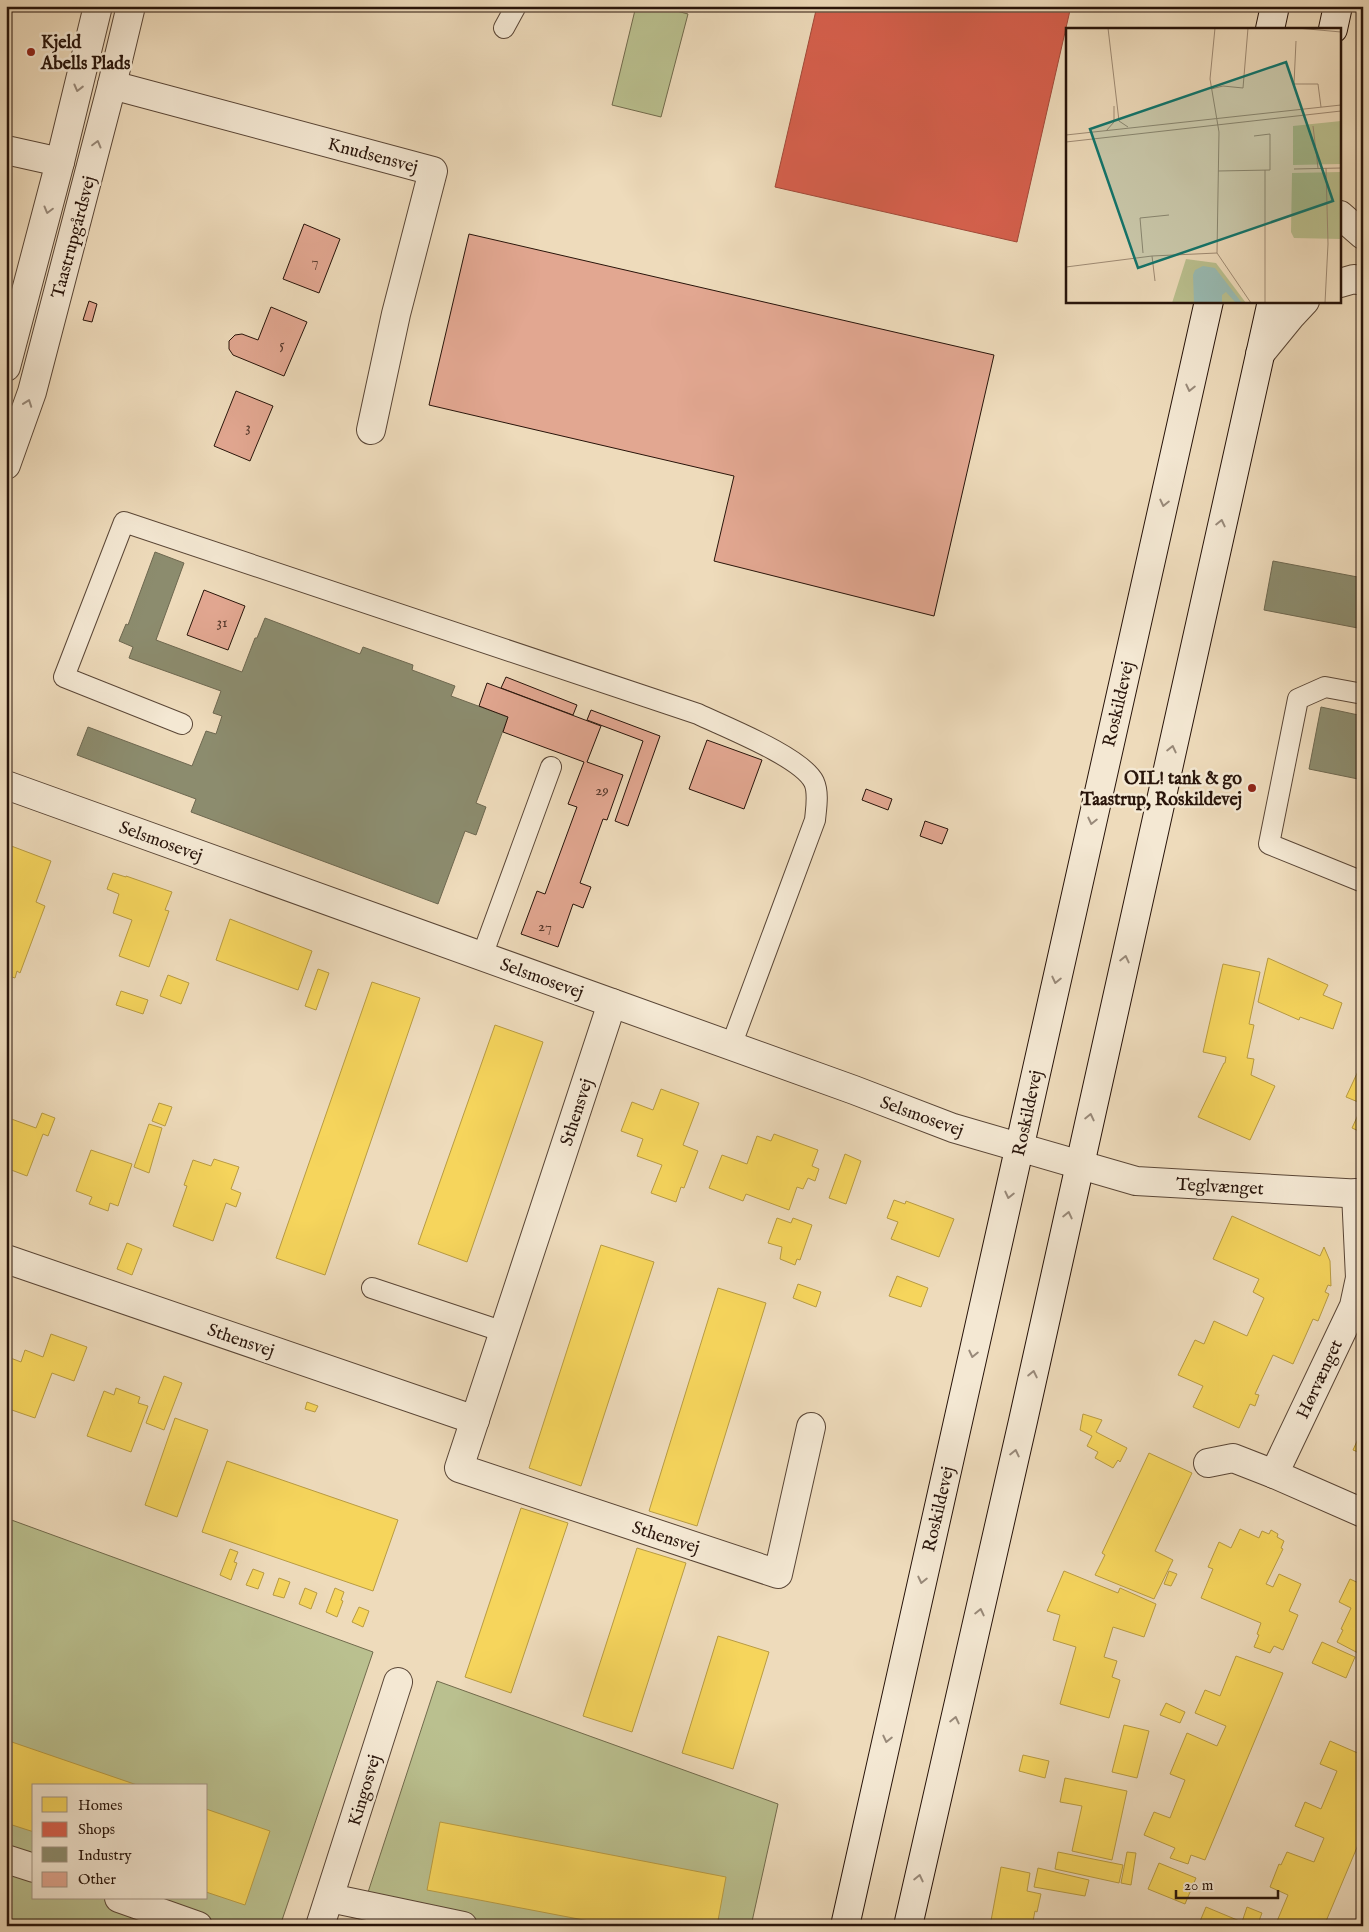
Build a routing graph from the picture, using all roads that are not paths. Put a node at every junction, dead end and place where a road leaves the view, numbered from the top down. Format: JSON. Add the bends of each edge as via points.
{"nodes":[{"id":1,"x":98,"y":6,"type":"edge"},
{"id":2,"x":131,"y":6,"type":"edge"},
{"id":3,"x":516,"y":6,"type":"edge"},
{"id":4,"x":1275,"y":6,"type":"edge"},
{"id":5,"x":1338,"y":6,"type":"edge"},
{"id":6,"x":504,"y":28,"type":"dead end"},
{"id":7,"x":1270,"y":28,"type":"edge"},
{"id":8,"x":1333,"y":28,"type":"edge"},
{"id":9,"x":112,"y":85,"type":"junction"},
{"id":10,"x":6,"y":150,"type":"edge"},
{"id":11,"x":60,"y":162,"type":"junction"},
{"id":12,"x":1342,"y":217,"type":"edge"},
{"id":13,"x":1363,"y":235,"type":"edge"},
{"id":14,"x":1363,"y":281,"type":"edge"},
{"id":15,"x":1342,"y":282,"type":"edge"},
{"id":16,"x":1209,"y":302,"type":"edge"},
{"id":17,"x":1272,"y":302,"type":"edge"},
{"id":18,"x":1304,"y":302,"type":"edge"},
{"id":19,"x":1260,"y":354,"type":"junction"},
{"id":20,"x":6,"y":367,"type":"edge"},
{"id":21,"x":371,"y":430,"type":"dead end"},
{"id":22,"x":6,"y":465,"type":"edge"},
{"id":23,"x":1363,"y":694,"type":"edge"},
{"id":24,"x":182,"y":724,"type":"dead end"},
{"id":25,"x":551,"y":767,"type":"dead end"},
{"id":26,"x":6,"y":785,"type":"edge"},
{"id":27,"x":1363,"y":882,"type":"edge"},
{"id":28,"x":482,"y":956,"type":"junction"},
{"id":29,"x":612,"y":1003,"type":"junction"},
{"id":30,"x":731,"y":1046,"type":"junction"},
{"id":31,"x":1019,"y":1147,"type":"junction"},
{"id":32,"x":1079,"y":1165,"type":"junction"},
{"id":33,"x":1360,"y":1193,"type":"edge"},
{"id":34,"x":6,"y":1259,"type":"edge"},
{"id":35,"x":372,"y":1288,"type":"dead end"},
{"id":36,"x":504,"y":1332,"type":"junction"},
{"id":37,"x":475,"y":1420,"type":"junction"},
{"id":38,"x":811,"y":1427,"type":"dead end"},
{"id":39,"x":1208,"y":1463,"type":"dead end"},
{"id":40,"x":1274,"y":1474,"type":"junction"},
{"id":41,"x":1363,"y":1512,"type":"edge"},
{"id":42,"x":398,"y":1682,"type":"dead end"},
{"id":43,"x":6,"y":1859,"type":"edge"},
{"id":44,"x":32,"y":1867,"type":"edge"},
{"id":45,"x":330,"y":1898,"type":"junction"},
{"id":46,"x":125,"y":1900,"type":"edge"},
{"id":47,"x":198,"y":1926,"type":"edge"},
{"id":48,"x":320,"y":1926,"type":"edge"},
{"id":49,"x":463,"y":1926,"type":"edge"},
{"id":50,"x":845,"y":1926,"type":"edge"},
{"id":51,"x":908,"y":1926,"type":"edge"}],
"edges":[{"from":1,"to":11,"type":"street","name":"Taastrupgårdsvej","one_way":true},
{"from":2,"to":9,"type":"street","name":"Taastrupgårdsvej"},
{"from":3,"to":6,"type":"lane"},
{"from":4,"to":7,"type":"street"},
{"from":5,"to":8,"type":"street"},
{"from":9,"to":21,"type":"street","name":"Knudsensvej","via":[[433,171],[396,314]]},
{"from":22,"to":9,"type":"street","name":"Taastrupgårdsvej","one_way":true,"via":[[32,392]]},
{"from":10,"to":11,"type":"street"},
{"from":11,"to":20,"type":"street","name":"Taastrupgårdsvej","one_way":true},
{"from":12,"to":13,"type":"street"},
{"from":14,"to":15,"type":"street","via":[[1354,279]]},
{"from":16,"to":31,"type":"street","name":"Roskildevej","one_way":true},
{"from":17,"to":19,"type":"street"},
{"from":18,"to":19,"type":"street"},
{"from":32,"to":19,"type":"street","one_way":true},
{"from":23,"to":27,"type":"lane","via":[[1325,687],[1298,699],[1269,844]]},
{"from":24,"to":30,"type":"lane","via":[[64,677],[124,522],[698,714],[786,756],[802,767],[814,782],[815,820]]},
{"from":25,"to":28,"type":"lane"},
{"from":26,"to":28,"type":"street","name":"Selsmosevej"},
{"from":28,"to":29,"type":"street","name":"Selsmosevej"},
{"from":29,"to":30,"type":"street","name":"Selsmosevej"},
{"from":29,"to":36,"type":"street","name":"Sthensvej"},
{"from":30,"to":31,"type":"street","name":"Selsmosevej","via":[[936,1123]]},
{"from":31,"to":32,"type":"street","name":"Selsmosevej"},
{"from":31,"to":50,"type":"street","name":"Roskildevej","one_way":true},
{"from":32,"to":33,"type":"street","name":"Teglvænget","via":[[1154,1183]]},
{"from":51,"to":32,"type":"street","one_way":true},
{"from":33,"to":40,"type":"street","name":"Hørvænget","via":[[1360,1278],[1354,1306]]},
{"from":34,"to":37,"type":"street","name":"Sthensvej"},
{"from":35,"to":36,"type":"lane"},
{"from":36,"to":37,"type":"street","name":"Sthensvej"},
{"from":37,"to":38,"type":"street","name":"Sthensvej","via":[[459,1468],[778,1574]]},
{"from":39,"to":40,"type":"street","via":[[1232,1458]]},
{"from":40,"to":41,"type":"street"},
{"from":42,"to":45,"type":"street","name":"Kingosvej"},
{"from":43,"to":44,"type":"street"},
{"from":45,"to":48,"type":"street","name":"Kingosvej"},
{"from":45,"to":49,"type":"street"},
{"from":46,"to":47,"type":"street"}]}
